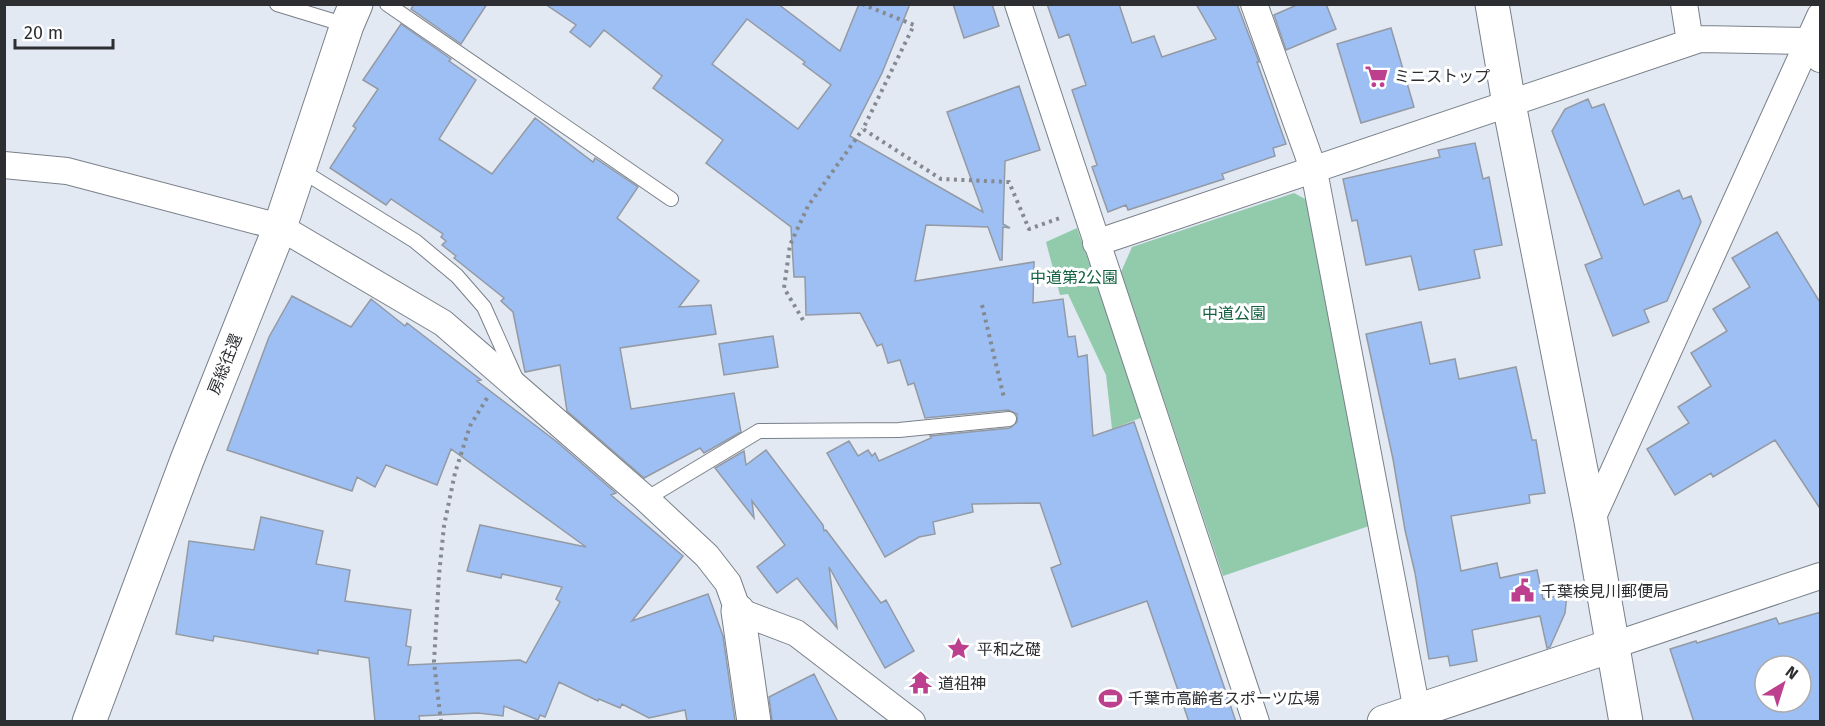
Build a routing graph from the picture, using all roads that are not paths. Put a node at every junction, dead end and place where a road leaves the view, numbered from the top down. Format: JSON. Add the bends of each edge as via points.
{"nodes":[{"id":1,"x":277,"y":4,"type":"edge"},
{"id":2,"x":387,"y":4,"type":"edge"},
{"id":3,"x":1018,"y":4,"type":"edge"},
{"id":4,"x":1254,"y":4,"type":"edge"},
{"id":5,"x":1492,"y":4,"type":"edge"},
{"id":6,"x":1684,"y":4,"type":"edge"},
{"id":7,"x":351,"y":15,"type":"edge"},
{"id":8,"x":1821,"y":16,"type":"edge"},
{"id":9,"x":1690,"y":42,"type":"junction"},
{"id":10,"x":1815,"y":50,"type":"edge"},
{"id":11,"x":1509,"y":104,"type":"junction"},
{"id":12,"x":4,"y":165,"type":"edge"},
{"id":13,"x":299,"y":169,"type":"junction"},
{"id":14,"x":1314,"y":171,"type":"junction"},
{"id":15,"x":671,"y":199,"type":"dead end"},
{"id":16,"x":280,"y":227,"type":"junction"},
{"id":17,"x":1096,"y":243,"type":"junction"},
{"id":18,"x":523,"y":393,"type":"junction"},
{"id":19,"x":1009,"y":419,"type":"road end"},
{"id":20,"x":646,"y":499,"type":"junction"},
{"id":21,"x":1591,"y":521,"type":"junction"},
{"id":22,"x":1821,"y":576,"type":"edge"},
{"id":23,"x":738,"y":611,"type":"junction"},
{"id":24,"x":1611,"y":646,"type":"junction"},
{"id":25,"x":1417,"y":711,"type":"junction"},
{"id":26,"x":89,"y":722,"type":"edge"},
{"id":27,"x":753,"y":722,"type":"edge"},
{"id":28,"x":912,"y":722,"type":"edge"},
{"id":29,"x":1256,"y":722,"type":"edge"},
{"id":30,"x":1384,"y":722,"type":"edge"},
{"id":31,"x":1626,"y":722,"type":"edge"}],
"edges":[{"from":1,"to":7,"type":"lane"},
{"from":2,"to":15,"type":"lane"},
{"from":3,"to":17,"type":"street"},
{"from":4,"to":14,"type":"street"},
{"from":5,"to":11,"type":"street"},
{"from":6,"to":9,"type":"street"},
{"from":7,"to":13,"type":"street","name":"房総往還"},
{"from":8,"to":10,"type":"street"},
{"from":9,"to":10,"type":"street","via":[[1700,39]]},
{"from":9,"to":11,"type":"street"},
{"from":10,"to":21,"type":"street"},
{"from":11,"to":14,"type":"street"},
{"from":11,"to":21,"type":"street"},
{"from":12,"to":16,"type":"street","via":[[67,171]]},
{"from":13,"to":16,"type":"street","name":"房総往還"},
{"from":13,"to":18,"type":"lane","via":[[415,241],[457,276],[484,307]]},
{"from":14,"to":17,"type":"street"},
{"from":14,"to":25,"type":"street"},
{"from":16,"to":18,"type":"street","via":[[443,323]]},
{"from":16,"to":26,"type":"street","name":"房総往還"},
{"from":17,"to":29,"type":"street"},
{"from":18,"to":20,"type":"street"},
{"from":19,"to":20,"type":"lane","via":[[899,430],[759,431]]},
{"from":20,"to":23,"type":"street","via":[[707,556],[728,583]]},
{"from":21,"to":24,"type":"street"},
{"from":22,"to":24,"type":"street"},
{"from":23,"to":27,"type":"street"},
{"from":23,"to":28,"type":"street","via":[[796,633]]},
{"from":24,"to":25,"type":"street"},
{"from":24,"to":31,"type":"street"},
{"from":25,"to":30,"type":"street"}]}
